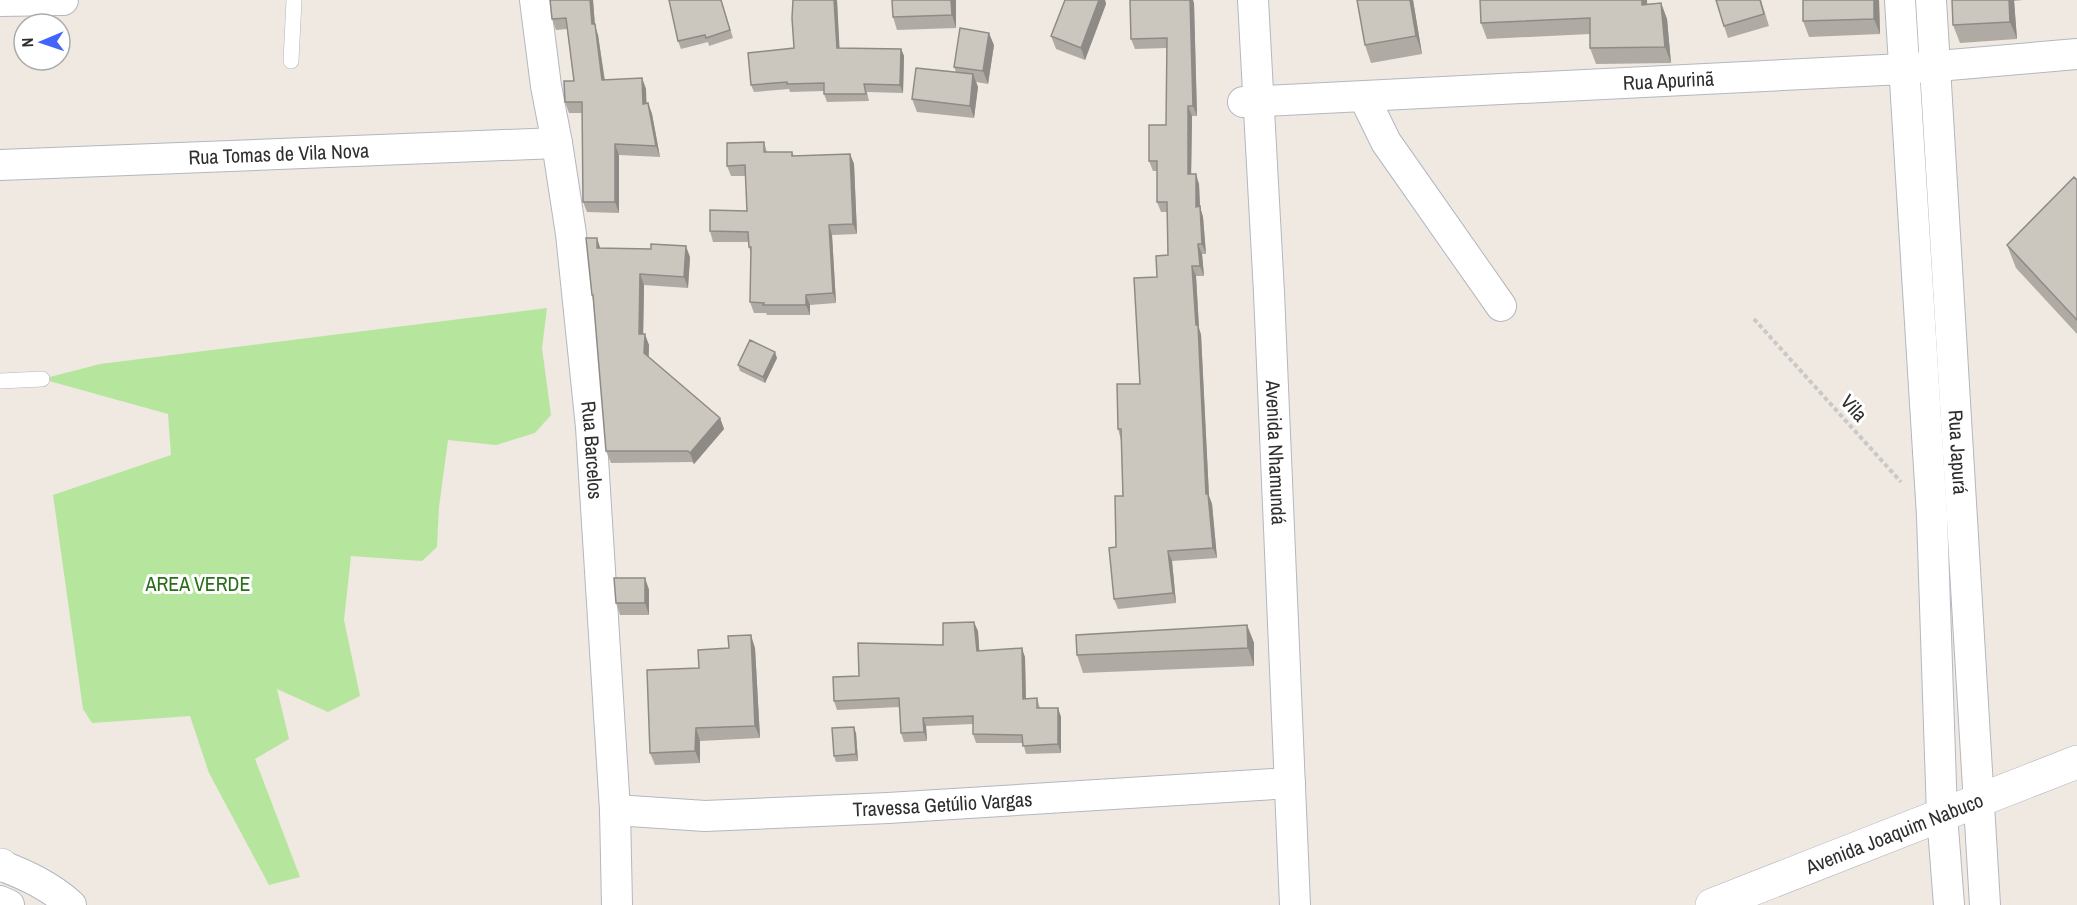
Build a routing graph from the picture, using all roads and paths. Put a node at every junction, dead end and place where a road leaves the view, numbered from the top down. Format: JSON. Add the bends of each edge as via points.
{"nodes":[{"id":1,"x":63,"y":0,"type":"edge"},
{"id":2,"x":294,"y":0,"type":"edge"},
{"id":3,"x":535,"y":0,"type":"edge"},
{"id":4,"x":1238,"y":0,"type":"edge"},
{"id":5,"x":1253,"y":0,"type":"edge"},
{"id":6,"x":1900,"y":0,"type":"edge"},
{"id":7,"x":1931,"y":0,"type":"edge"},
{"id":8,"x":0,"y":1,"type":"edge"},
{"id":9,"x":2077,"y":54,"type":"edge"},
{"id":10,"x":291,"y":61,"type":"dead end"},
{"id":11,"x":1935,"y":67,"type":"junction"},
{"id":12,"x":1903,"y":69,"type":"junction"},
{"id":13,"x":1364,"y":97,"type":"junction"},
{"id":14,"x":1251,"y":102,"type":"junction"},
{"id":15,"x":557,"y":143,"type":"junction"},
{"id":16,"x":0,"y":165,"type":"edge"},
{"id":17,"x":1501,"y":306,"type":"dead end"},
{"id":18,"x":1754,"y":319,"type":"dead end"},
{"id":19,"x":42,"y":379,"type":"dead end"},
{"id":20,"x":0,"y":381,"type":"edge"},
{"id":21,"x":1932,"y":516,"type":"junction"},
{"id":22,"x":2077,"y":762,"type":"edge"},
{"id":23,"x":1280,"y":784,"type":"junction"},
{"id":24,"x":1978,"y":801,"type":"junction"},
{"id":25,"x":615,"y":810,"type":"junction"},
{"id":26,"x":1942,"y":815,"type":"junction"},
{"id":27,"x":0,"y":865,"type":"edge"},
{"id":28,"x":0,"y":901,"type":"edge"},
{"id":29,"x":9,"y":905,"type":"edge"},
{"id":30,"x":70,"y":905,"type":"edge"},
{"id":31,"x":617,"y":905,"type":"edge"},
{"id":32,"x":1275,"y":905,"type":"edge"},
{"id":33,"x":1295,"y":905,"type":"edge"},
{"id":34,"x":1712,"y":905,"type":"edge"},
{"id":35,"x":1949,"y":905,"type":"edge"},
{"id":36,"x":1984,"y":905,"type":"edge"}],
"edges":[{"from":1,"to":8,"type":"street"},
{"from":2,"to":10,"type":"lane"},
{"from":3,"to":15,"type":"street","name":"Rua Barcelos"},
{"from":4,"to":14,"type":"street","name":"Avenida Nhamundá"},
{"from":5,"to":14,"type":"street","name":"Avenida Nhamundá"},
{"from":6,"to":12,"type":"street","name":"Rua Japurá"},
{"from":7,"to":11,"type":"street","name":"Rua Japurá"},
{"from":9,"to":11,"type":"street","name":"Rua Apurinã"},
{"from":11,"to":12,"type":"street","name":"Rua Apurinã"},
{"from":11,"to":24,"type":"street","name":"Rua Japurá"},
{"from":12,"to":13,"type":"street","name":"Rua Apurinã"},
{"from":12,"to":21,"type":"street","name":"Rua Japurá"},
{"from":13,"to":14,"type":"street","name":"Rua Apurinã"},
{"from":13,"to":17,"type":"street","via":[[1386,142]]},
{"from":14,"to":23,"type":"street","name":"Avenida Nhamundá","via":[[1269,293]]},
{"from":15,"to":16,"type":"street","name":"Rua Tomas de Vila Nova"},
{"from":15,"to":25,"type":"street","name":"Rua Barcelos","via":[[571,234],[591,428]]},
{"from":18,"to":21,"type":"path","name":"Vila"},
{"from":19,"to":20,"type":"lane"},
{"from":21,"to":26,"type":"street","name":"Rua Japurá"},
{"from":22,"to":24,"type":"main road","name":"Avenida Joaquim Nabuco"},
{"from":23,"to":25,"type":"street","name":"Travessa Getúlio Vargas","via":[[705,816]]},
{"from":23,"to":32,"type":"street","name":"Avenida Nhamundá"},
{"from":23,"to":33,"type":"street","name":"Avenida Nhamundá"},
{"from":24,"to":26,"type":"main road","name":"Avenida Joaquim Nabuco"},
{"from":24,"to":36,"type":"street","name":"Rua Japurá"},
{"from":25,"to":31,"type":"street","name":"Rua Barcelos"},
{"from":26,"to":34,"type":"main road","name":"Avenida Joaquim Nabuco"},
{"from":26,"to":35,"type":"street","name":"Rua Japurá"},
{"from":27,"to":30,"type":"street","via":[[33,878]]},
{"from":28,"to":29,"type":"street"}]}
